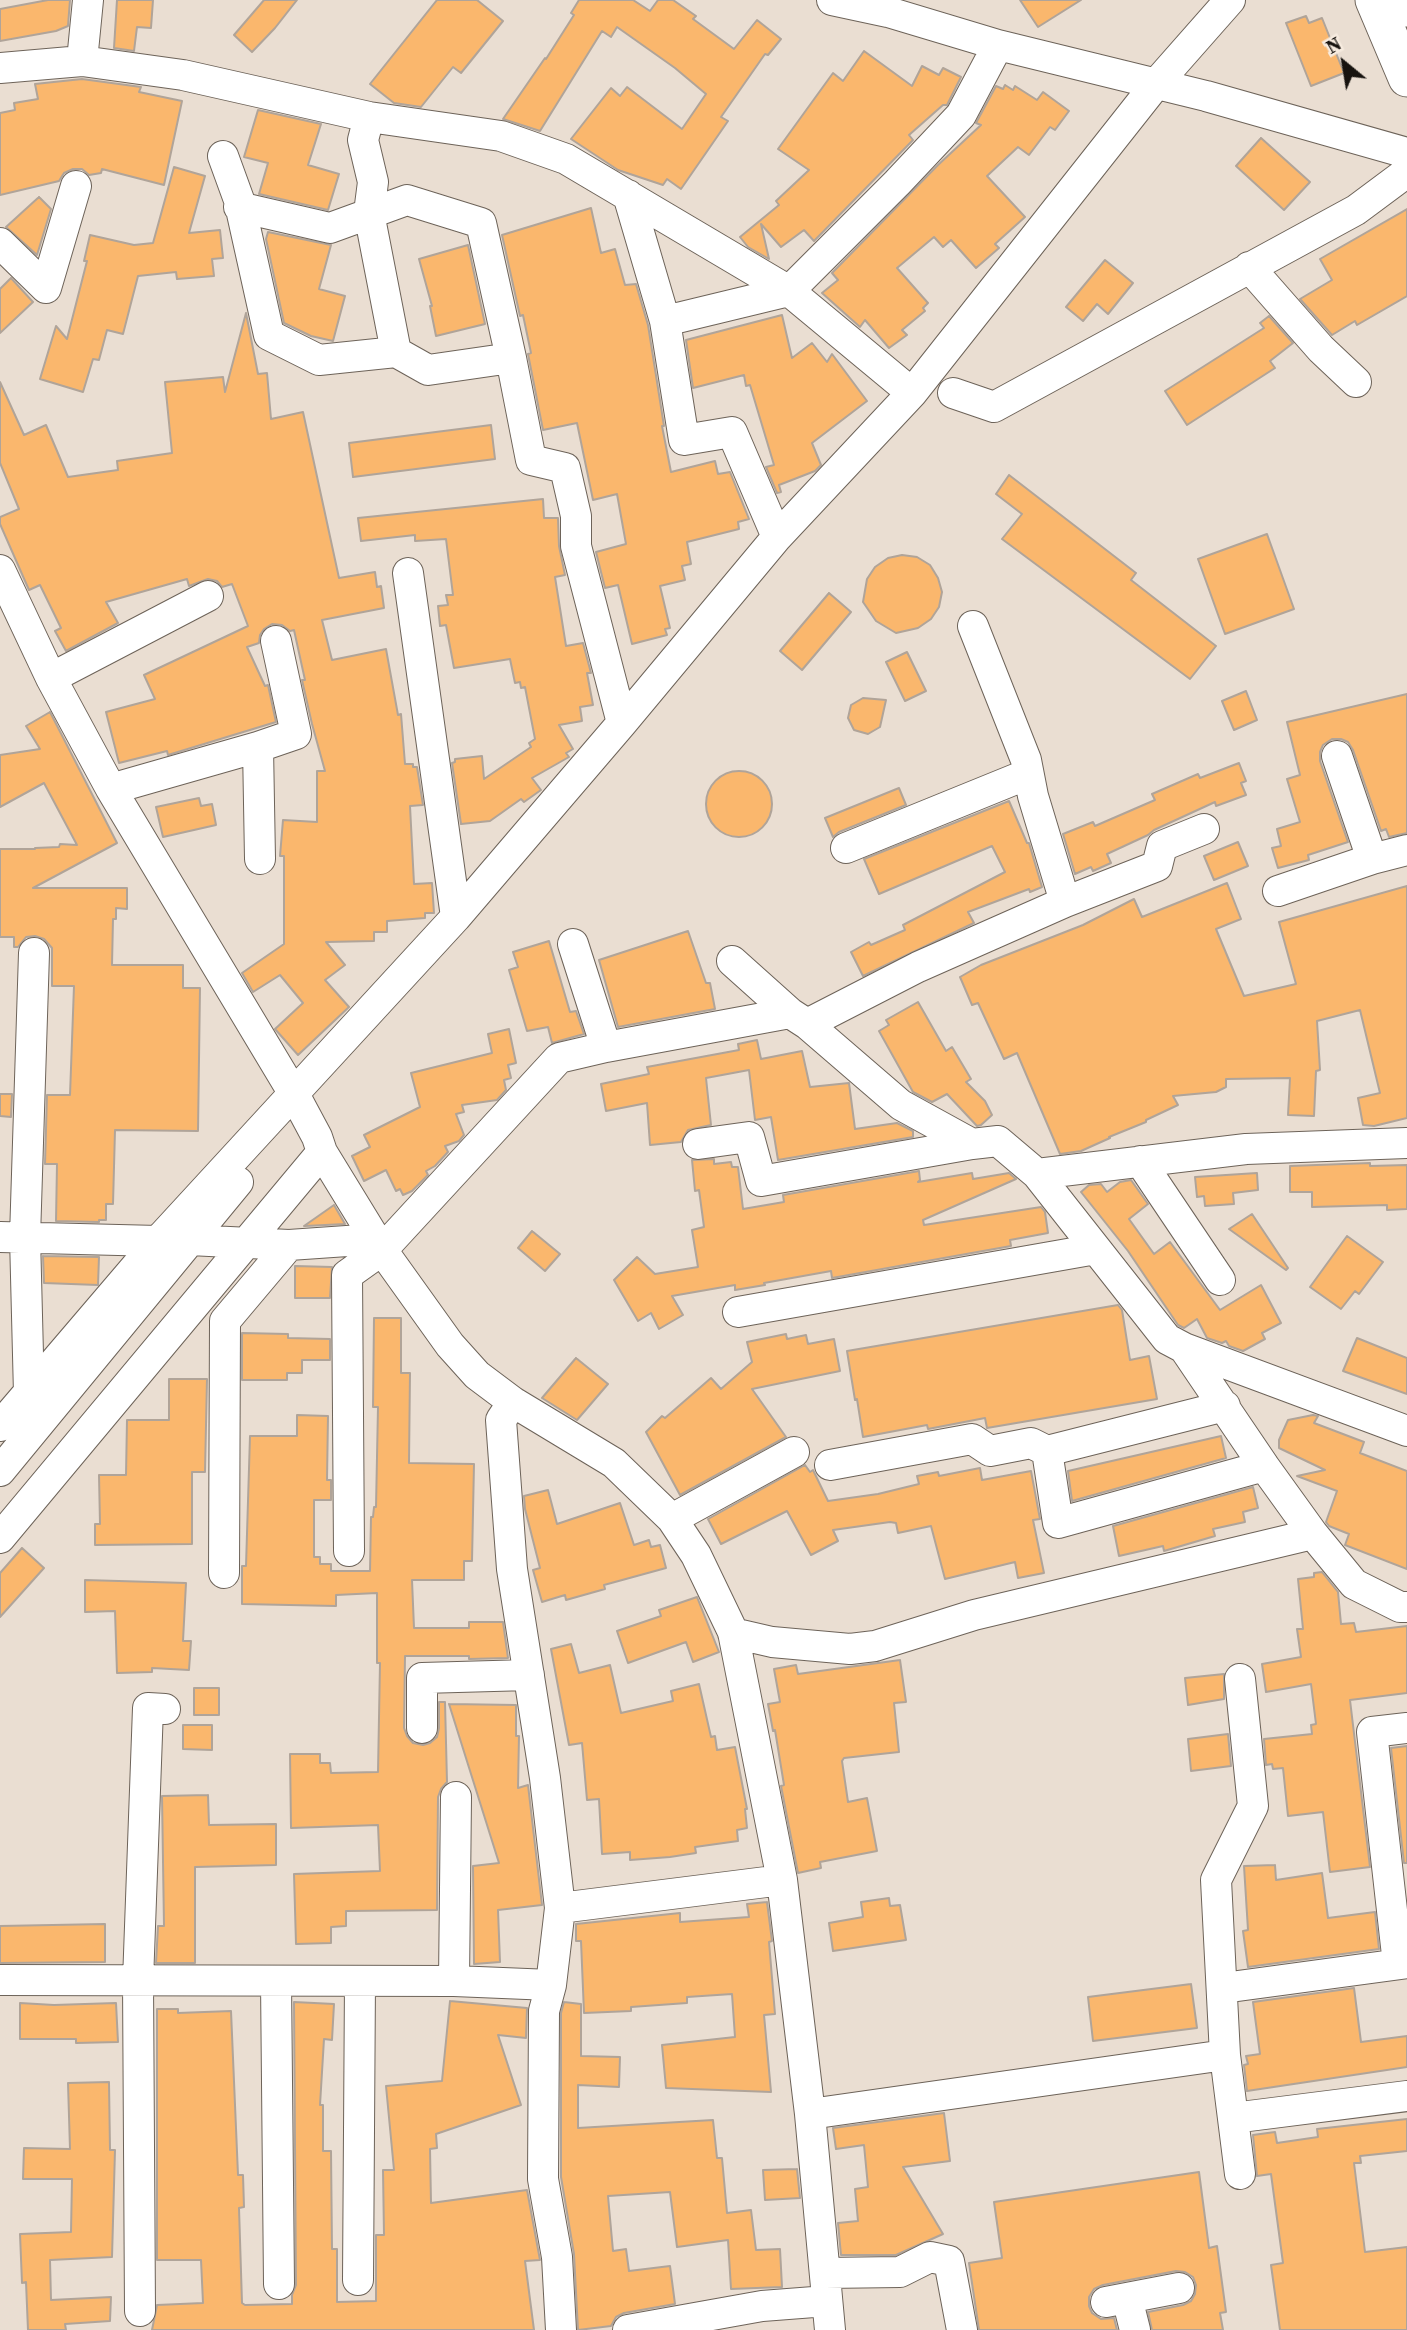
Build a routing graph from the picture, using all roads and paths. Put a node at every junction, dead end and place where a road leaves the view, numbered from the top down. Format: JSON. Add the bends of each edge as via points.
{"nodes":[{"id":1,"x":88,"y":0,"type":"edge"},
{"id":2,"x":832,"y":0,"type":"edge"},
{"id":3,"x":1374,"y":0,"type":"edge"},
{"id":4,"x":1404,"y":0,"type":"edge"},
{"id":5,"x":888,"y":6,"type":"edge"},
{"id":6,"x":1216,"y":6,"type":"edge"},
{"id":7,"x":1407,"y":8,"type":"edge"},
{"id":8,"x":998,"y":45,"type":"junction"},
{"id":9,"x":82,"y":61,"type":"junction"},
{"id":10,"x":0,"y":68,"type":"edge"},
{"id":11,"x":1407,"y":78,"type":"edge"},
{"id":12,"x":1156,"y":83,"type":"junction"},
{"id":13,"x":369,"y":117,"type":"junction"},
{"id":14,"x":1407,"y":153,"type":"edge"},
{"id":15,"x":223,"y":156,"type":"dead end"},
{"id":16,"x":1407,"y":172,"type":"edge"},
{"id":17,"x":76,"y":186,"type":"dead end"},
{"id":18,"x":628,"y":195,"type":"junction"},
{"id":19,"x":239,"y":207,"type":"junction"},
{"id":20,"x":369,"y":214,"type":"junction"},
{"id":21,"x":0,"y":243,"type":"edge"},
{"id":22,"x":1249,"y":267,"type":"junction"},
{"id":23,"x":789,"y":291,"type":"junction"},
{"id":24,"x":665,"y":321,"type":"junction"},
{"id":25,"x":396,"y":352,"type":"junction"},
{"id":26,"x":512,"y":358,"type":"junction"},
{"id":27,"x":1356,"y":382,"type":"dead end"},
{"id":28,"x":912,"y":393,"type":"junction"},
{"id":29,"x":953,"y":393,"type":"dead end"},
{"id":30,"x":777,"y":537,"type":"junction"},
{"id":31,"x":0,"y":570,"type":"edge"},
{"id":32,"x":408,"y":573,"type":"dead end"},
{"id":33,"x":208,"y":596,"type":"dead end"},
{"id":34,"x":974,"y":626,"type":"dead end"},
{"id":35,"x":276,"y":641,"type":"dead end"},
{"id":36,"x":51,"y":678,"type":"junction"},
{"id":37,"x":622,"y":723,"type":"junction"},
{"id":38,"x":258,"y":747,"type":"junction"},
{"id":39,"x":1337,"y":755,"type":"dead end"},
{"id":40,"x":1028,"y":774,"type":"junction"},
{"id":41,"x":111,"y":789,"type":"junction"},
{"id":42,"x":1204,"y":830,"type":"dead end"},
{"id":43,"x":846,"y":848,"type":"dead end"},
{"id":44,"x":1407,"y":850,"type":"edge"},
{"id":45,"x":260,"y":859,"type":"dead end"},
{"id":46,"x":1372,"y":859,"type":"junction"},
{"id":47,"x":1278,"y":891,"type":"dead end"},
{"id":48,"x":1065,"y":902,"type":"junction"},
{"id":49,"x":456,"y":917,"type":"junction"},
{"id":50,"x":573,"y":944,"type":"dead end"},
{"id":51,"x":34,"y":953,"type":"dead end"},
{"id":52,"x":732,"y":961,"type":"dead end"},
{"id":53,"x":798,"y":1019,"type":"junction"},
{"id":54,"x":607,"y":1047,"type":"junction"},
{"id":55,"x":297,"y":1101,"type":"junction"},
{"id":56,"x":1407,"y":1143,"type":"edge"},
{"id":57,"x":698,"y":1144,"type":"dead end"},
{"id":58,"x":972,"y":1144,"type":"junction"},
{"id":59,"x":322,"y":1152,"type":"junction"},
{"id":60,"x":1140,"y":1161,"type":"junction"},
{"id":61,"x":1037,"y":1174,"type":"junction"},
{"id":62,"x":13,"y":1237,"type":"edge"},
{"id":63,"x":190,"y":1240,"type":"junction"},
{"id":64,"x":158,"y":1241,"type":"junction"},
{"id":65,"x":246,"y":1243,"type":"junction"},
{"id":66,"x":289,"y":1245,"type":"junction"},
{"id":67,"x":379,"y":1245,"type":"junction"},
{"id":68,"x":1096,"y":1249,"type":"junction"},
{"id":69,"x":1220,"y":1280,"type":"dead end"},
{"id":70,"x":737,"y":1312,"type":"dead end"},
{"id":71,"x":1184,"y":1348,"type":"junction"},
{"id":72,"x":29,"y":1394,"type":"junction"},
{"id":73,"x":513,"y":1402,"type":"junction"},
{"id":74,"x":1224,"y":1406,"type":"junction"},
{"id":75,"x":0,"y":1426,"type":"edge"},
{"id":76,"x":1407,"y":1431,"type":"edge"},
{"id":77,"x":1047,"y":1451,"type":"junction"},
{"id":78,"x":794,"y":1452,"type":"dead end"},
{"id":79,"x":830,"y":1465,"type":"dead end"},
{"id":80,"x":1264,"y":1466,"type":"junction"},
{"id":81,"x":0,"y":1471,"type":"edge"},
{"id":82,"x":672,"y":1519,"type":"junction"},
{"id":83,"x":1313,"y":1534,"type":"junction"},
{"id":84,"x":0,"y":1538,"type":"edge"},
{"id":85,"x":349,"y":1551,"type":"dead end"},
{"id":86,"x":225,"y":1573,"type":"dead end"},
{"id":87,"x":1407,"y":1607,"type":"edge"},
{"id":88,"x":733,"y":1633,"type":"junction"},
{"id":89,"x":529,"y":1675,"type":"junction"},
{"id":90,"x":1240,"y":1679,"type":"dead end"},
{"id":91,"x":165,"y":1709,"type":"dead end"},
{"id":92,"x":422,"y":1728,"type":"dead end"},
{"id":93,"x":1407,"y":1728,"type":"edge"},
{"id":94,"x":456,"y":1797,"type":"dead end"},
{"id":95,"x":782,"y":1880,"type":"junction"},
{"id":96,"x":560,"y":1908,"type":"junction"},
{"id":97,"x":1403,"y":1964,"type":"edge"},
{"id":98,"x":0,"y":1980,"type":"edge"},
{"id":99,"x":138,"y":1981,"type":"junction"},
{"id":100,"x":276,"y":1981,"type":"junction"},
{"id":101,"x":360,"y":1981,"type":"junction"},
{"id":102,"x":454,"y":1981,"type":"junction"},
{"id":103,"x":551,"y":1985,"type":"junction"},
{"id":104,"x":1223,"y":1988,"type":"junction"},
{"id":105,"x":1225,"y":2055,"type":"junction"},
{"id":106,"x":1407,"y":2096,"type":"edge"},
{"id":107,"x":810,"y":2114,"type":"junction"},
{"id":108,"x":1233,"y":2118,"type":"junction"},
{"id":109,"x":1240,"y":2174,"type":"dead end"},
{"id":110,"x":358,"y":2280,"type":"dead end"},
{"id":111,"x":279,"y":2284,"type":"dead end"},
{"id":112,"x":1179,"y":2288,"type":"dead end"},
{"id":113,"x":827,"y":2301,"type":"edge"},
{"id":114,"x":139,"y":2311,"type":"dead end"},
{"id":115,"x":561,"y":2330,"type":"edge"},
{"id":116,"x":628,"y":2330,"type":"edge"},
{"id":117,"x":962,"y":2330,"type":"edge"},
{"id":118,"x":1135,"y":2330,"type":"edge"}],
"edges":[{"from":1,"to":9,"type":"street"},
{"from":2,"to":5,"type":"street"},
{"from":3,"to":11,"type":"main road"},
{"from":4,"to":7,"type":"main road"},
{"from":5,"to":8,"type":"street"},
{"from":6,"to":12,"type":"street"},
{"from":8,"to":12,"type":"street"},
{"from":8,"to":23,"type":"street","via":[[961,115]]},
{"from":9,"to":10,"type":"street"},
{"from":9,"to":13,"type":"street","via":[[183,75]]},
{"from":12,"to":14,"type":"street"},
{"from":12,"to":28,"type":"street"},
{"from":13,"to":18,"type":"street","via":[[501,136],[566,159]]},
{"from":13,"to":20,"type":"street","via":[[363,139],[373,183]]},
{"from":15,"to":19,"type":"street"},
{"from":16,"to":22,"type":"street","via":[[1356,210]]},
{"from":17,"to":21,"type":"street","via":[[46,288]]},
{"from":18,"to":23,"type":"street"},
{"from":18,"to":24,"type":"street"},
{"from":19,"to":20,"type":"street","via":[[330,228]]},
{"from":19,"to":25,"type":"street","via":[[269,335],[319,360]]},
{"from":20,"to":25,"type":"street"},
{"from":20,"to":26,"type":"street","via":[[407,200],[481,223]]},
{"from":22,"to":27,"type":"street"},
{"from":22,"to":29,"type":"street","via":[[994,407]]},
{"from":23,"to":24,"type":"street"},
{"from":23,"to":28,"type":"street"},
{"from":24,"to":30,"type":"street","via":[[684,440],[732,432]]},
{"from":25,"to":26,"type":"street","via":[[429,370]]},
{"from":26,"to":37,"type":"street","via":[[531,460],[565,468],[576,516],[576,546]]},
{"from":28,"to":30,"type":"street"},
{"from":30,"to":37,"type":"street"},
{"from":31,"to":36,"type":"street"},
{"from":32,"to":49,"type":"street"},
{"from":33,"to":36,"type":"street"},
{"from":34,"to":40,"type":"street"},
{"from":35,"to":38,"type":"street","via":[[296,734]]},
{"from":36,"to":41,"type":"street"},
{"from":37,"to":49,"type":"street"},
{"from":38,"to":41,"type":"street"},
{"from":38,"to":45,"type":"street"},
{"from":39,"to":46,"type":"street"},
{"from":40,"to":43,"type":"street"},
{"from":40,"to":48,"type":"street"},
{"from":41,"to":55,"type":"street"},
{"from":42,"to":48,"type":"street","via":[[1162,846],[1157,866]]},
{"from":44,"to":46,"type":"street"},
{"from":46,"to":47,"type":"street"},
{"from":48,"to":53,"type":"street"},
{"from":49,"to":55,"type":"street"},
{"from":50,"to":54,"type":"street"},
{"from":51,"to":62,"type":"street"},
{"from":52,"to":53,"type":"street"},
{"from":53,"to":54,"type":"street"},
{"from":53,"to":58,"type":"street","via":[[901,1105]]},
{"from":54,"to":67,"type":"street","via":[[559,1058]]},
{"from":55,"to":59,"type":"street"},
{"from":55,"to":63,"type":"street"},
{"from":55,"to":64,"type":"street"},
{"from":56,"to":60,"type":"street","via":[[1246,1149]]},
{"from":57,"to":58,"type":"street","via":[[749,1137],[761,1181]]},
{"from":58,"to":61,"type":"street","via":[[998,1141]]},
{"from":59,"to":65,"type":"street"},
{"from":59,"to":67,"type":"street"},
{"from":60,"to":61,"type":"street"},
{"from":60,"to":69,"type":"street"},
{"from":61,"to":68,"type":"street"},
{"from":62,"to":64,"type":"street"},
{"from":62,"to":72,"type":"street"},
{"from":63,"to":64,"type":"street"},
{"from":63,"to":65,"type":"street"},
{"from":63,"to":81,"type":"street"},
{"from":64,"to":72,"type":"street"},
{"from":65,"to":66,"type":"street"},
{"from":65,"to":84,"type":"street"},
{"from":66,"to":67,"type":"street"},
{"from":66,"to":86,"type":"street","via":[[225,1321]]},
{"from":67,"to":73,"type":"street","via":[[450,1345],[477,1375]]},
{"from":67,"to":85,"type":"street","via":[[347,1275]]},
{"from":68,"to":70,"type":"street"},
{"from":68,"to":71,"type":"street","via":[[1167,1339]]},
{"from":71,"to":74,"type":"street"},
{"from":71,"to":76,"type":"street"},
{"from":72,"to":75,"type":"street"},
{"from":73,"to":82,"type":"street","via":[[614,1463]]},
{"from":73,"to":89,"type":"street","via":[[501,1420],[512,1569]]},
{"from":74,"to":77,"type":"street"},
{"from":74,"to":80,"type":"street"},
{"from":77,"to":79,"type":"street","via":[[1031,1443],[990,1451],[972,1439]]},
{"from":77,"to":80,"type":"street","via":[[1058,1523]]},
{"from":78,"to":82,"type":"street"},
{"from":80,"to":83,"type":"street"},
{"from":82,"to":88,"type":"street"},
{"from":83,"to":87,"type":"street","via":[[1354,1584]]},
{"from":83,"to":88,"type":"street","via":[[974,1615],[875,1646],[850,1649],[772,1642]]},
{"from":88,"to":95,"type":"street"},
{"from":89,"to":92,"type":"street","via":[[422,1678]]},
{"from":89,"to":96,"type":"street"},
{"from":90,"to":104,"type":"street","via":[[1253,1806],[1216,1880]]},
{"from":91,"to":99,"type":"street","via":[[148,1708]]},
{"from":93,"to":97,"type":"street","via":[[1372,1732]]},
{"from":94,"to":102,"type":"street"},
{"from":95,"to":96,"type":"street"},
{"from":95,"to":107,"type":"street"},
{"from":96,"to":103,"type":"street"},
{"from":97,"to":104,"type":"street"},
{"from":98,"to":99,"type":"street"},
{"from":99,"to":100,"type":"street"},
{"from":99,"to":114,"type":"street"},
{"from":100,"to":101,"type":"street"},
{"from":100,"to":111,"type":"street"},
{"from":101,"to":102,"type":"street"},
{"from":101,"to":110,"type":"street"},
{"from":102,"to":103,"type":"street"},
{"from":103,"to":115,"type":"street","via":[[544,2011],[543,2179],[557,2257]]},
{"from":104,"to":105,"type":"street"},
{"from":105,"to":107,"type":"street"},
{"from":105,"to":108,"type":"street"},
{"from":106,"to":108,"type":"street"},
{"from":107,"to":113,"type":"street"},
{"from":108,"to":109,"type":"street"},
{"from":112,"to":118,"type":"street","via":[[1117,2300]]},
{"from":113,"to":116,"type":"street","via":[[762,2306]]},
{"from":113,"to":117,"type":"street","via":[[930,2257],[949,2262]]}]}
